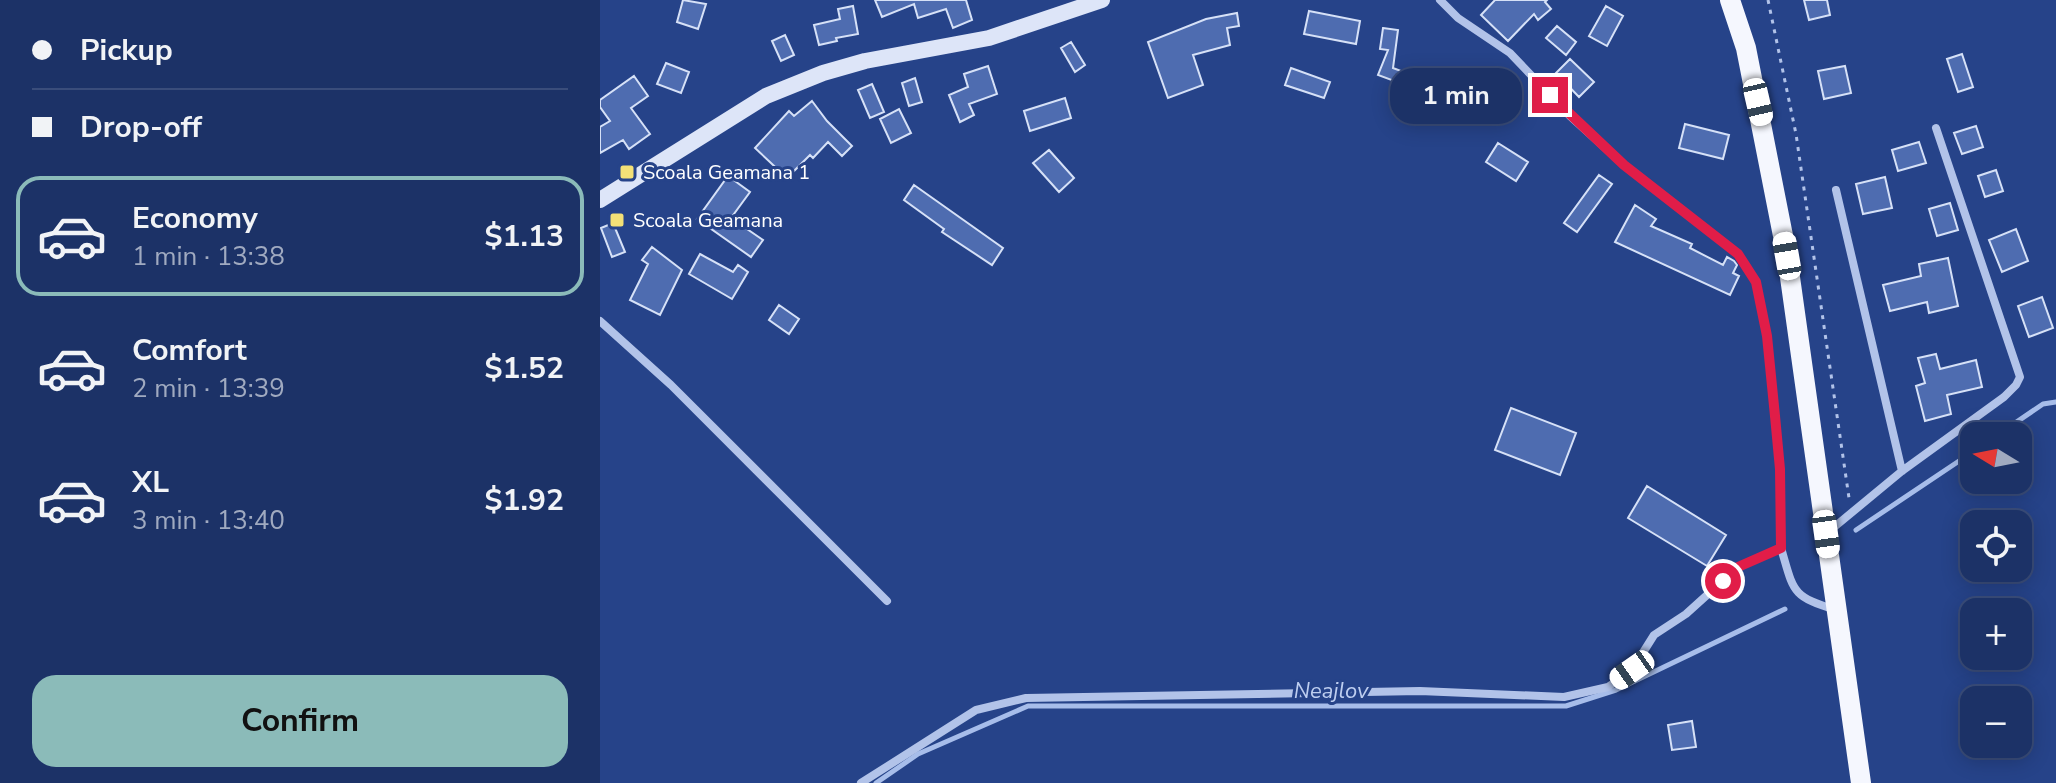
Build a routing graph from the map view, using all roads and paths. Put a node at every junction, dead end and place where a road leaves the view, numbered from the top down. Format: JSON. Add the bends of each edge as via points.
{"nodes":[{"id":1,"x":1102,"y":0,"type":"edge"},
{"id":2,"x":1440,"y":0,"type":"edge"},
{"id":3,"x":1730,"y":0,"type":"edge"},
{"id":4,"x":1768,"y":0,"type":"edge"},
{"id":5,"x":1936,"y":128,"type":"dead end"},
{"id":6,"x":1836,"y":190,"type":"dead end"},
{"id":7,"x":600,"y":200,"type":"edge"},
{"id":8,"x":600,"y":321,"type":"edge"},
{"id":9,"x":1902,"y":471,"type":"junction"},
{"id":10,"x":1851,"y":514,"type":"junction"},
{"id":11,"x":1826,"y":534,"type":"junction"},
{"id":12,"x":1781,"y":548,"type":"junction"},
{"id":13,"x":887,"y":601,"type":"dead end"},
{"id":14,"x":1837,"y":610,"type":"junction"},
{"id":15,"x":861,"y":783,"type":"edge"},
{"id":16,"x":1861,"y":783,"type":"edge"}],
"edges":[{"from":1,"to":7,"type":"main road","via":[[989,38],[823,73],[766,96]]},
{"from":2,"to":12,"type":"street","via":[[1510,53],[1624,165],[1738,254],[1756,282],[1779,454]]},
{"from":3,"to":11,"type":"main road","via":[[1746,48],[1787,256]]},
{"from":4,"to":10,"type":"path","via":[[1796,134]]},
{"from":5,"to":9,"type":"street","via":[[2020,377],[2004,397]]},
{"from":6,"to":9,"type":"street"},
{"from":8,"to":13,"type":"street"},
{"from":9,"to":10,"type":"street"},
{"from":10,"to":11,"type":"street"},
{"from":11,"to":14,"type":"main road"},
{"from":12,"to":14,"type":"street","via":[[1793,589],[1806,601]]},
{"from":12,"to":15,"type":"street","via":[[1738,567],[1654,635],[1632,670],[1608,687],[1564,697],[1420,691],[1026,698],[976,710]]},
{"from":14,"to":16,"type":"main road"}]}
